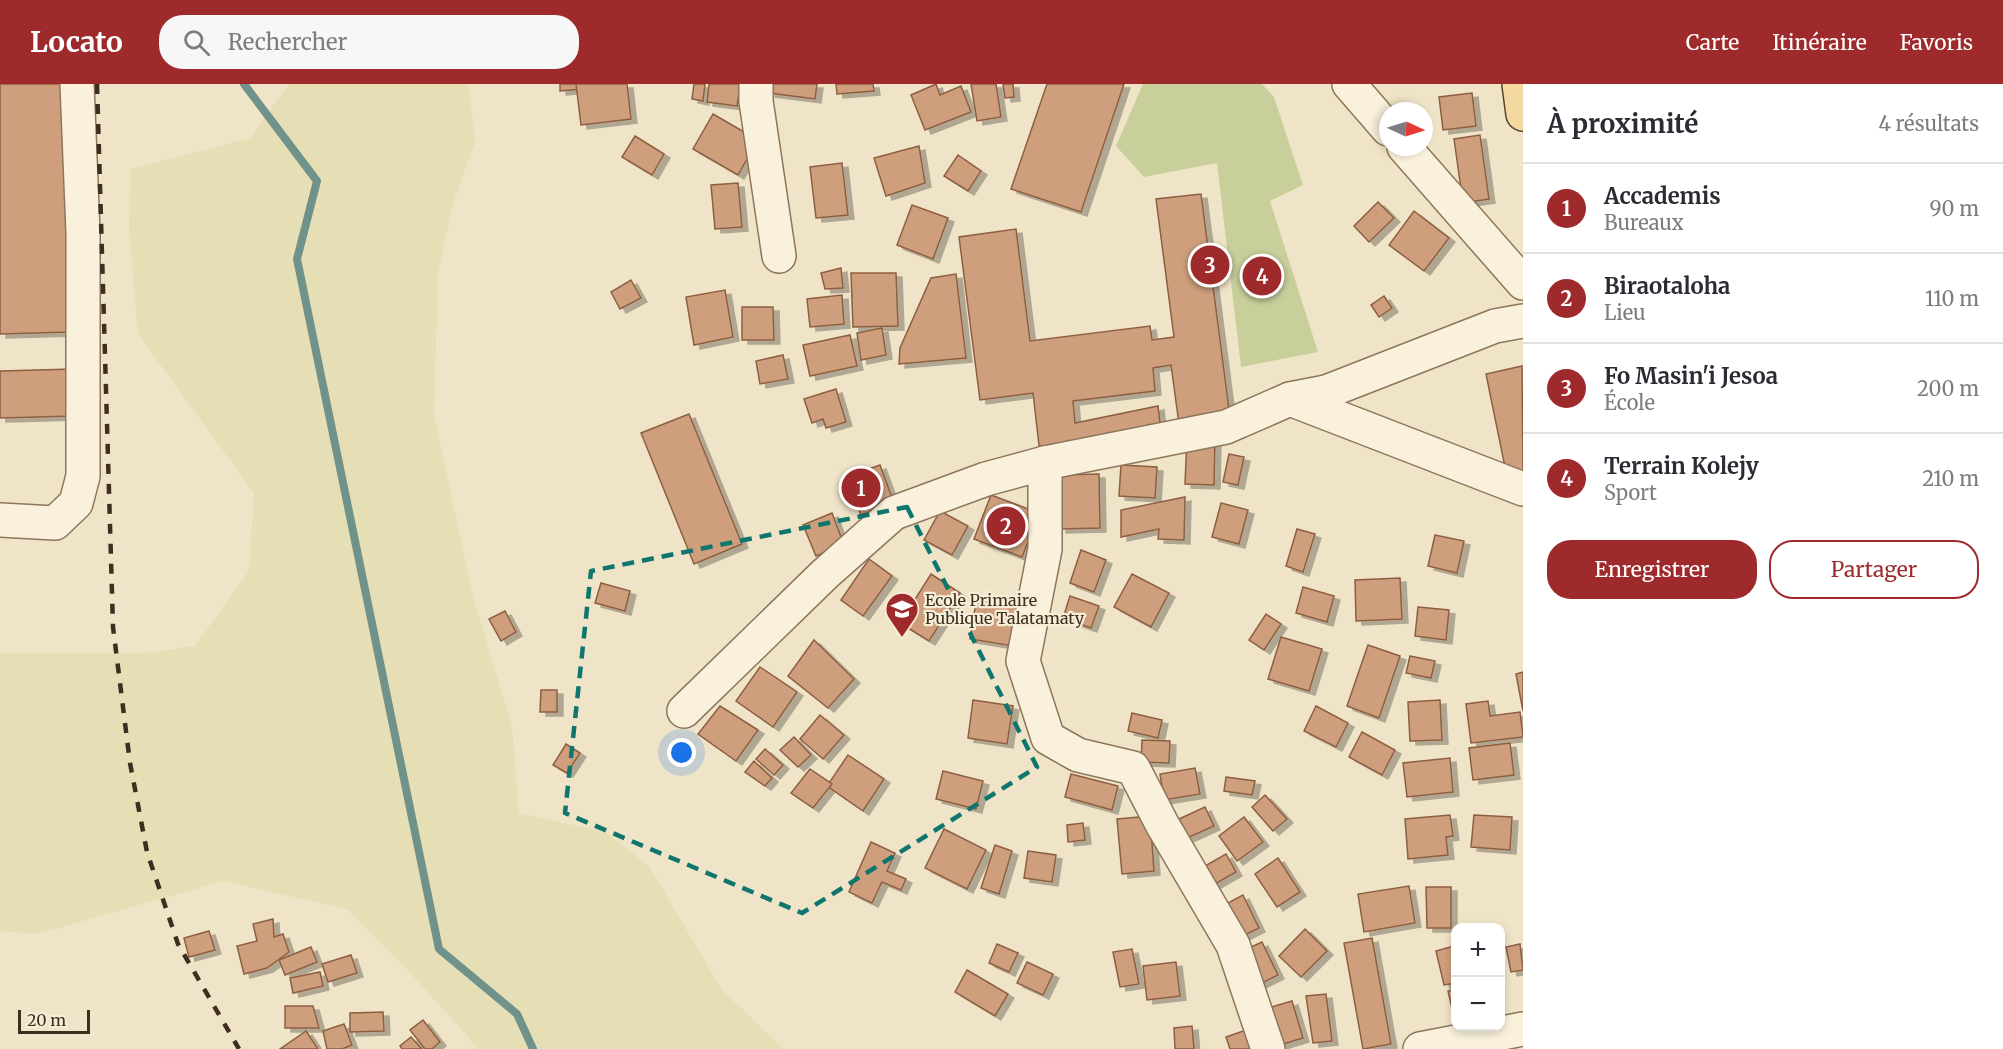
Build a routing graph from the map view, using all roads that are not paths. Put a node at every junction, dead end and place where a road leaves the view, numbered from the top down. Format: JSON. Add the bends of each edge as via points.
{"nodes":[{"id":1,"x":77,"y":84,"type":"edge"},
{"id":2,"x":756,"y":84,"type":"edge"},
{"id":3,"x":1349,"y":84,"type":"edge"},
{"id":4,"x":1519,"y":84,"type":"edge"},
{"id":5,"x":1523,"y":114,"type":"edge"},
{"id":6,"x":1379,"y":119,"type":"edge"},
{"id":7,"x":1412,"y":156,"type":"edge"},
{"id":8,"x":779,"y":256,"type":"dead end"},
{"id":9,"x":1523,"y":283,"type":"edge"},
{"id":10,"x":1523,"y":321,"type":"edge"},
{"id":11,"x":1290,"y":399,"type":"junction"},
{"id":12,"x":1045,"y":462,"type":"junction"},
{"id":13,"x":1523,"y":489,"type":"edge"},
{"id":14,"x":0,"y":520,"type":"edge"},
{"id":15,"x":684,"y":711,"type":"dead end"},
{"id":16,"x":1523,"y":1029,"type":"edge"},
{"id":17,"x":1268,"y":1049,"type":"edge"},
{"id":18,"x":1420,"y":1049,"type":"edge"}],
"edges":[{"from":1,"to":14,"type":"street","via":[[83,232],[83,476],[76,503],[55,523]]},
{"from":2,"to":8,"type":"street"},
{"from":3,"to":6,"type":"street"},
{"from":4,"to":5,"type":"main road"},
{"from":7,"to":9,"type":"street"},
{"from":10,"to":11,"type":"street","via":[[1495,326],[1326,392]]},
{"from":11,"to":12,"type":"street","via":[[1226,427]]},
{"from":11,"to":13,"type":"street"},
{"from":12,"to":15,"type":"street","via":[[894,513]]},
{"from":12,"to":17,"type":"street","via":[[1045,549],[1023,662],[1048,738],[1078,755],[1133,768],[1233,945]]},
{"from":16,"to":18,"type":"street"}]}
